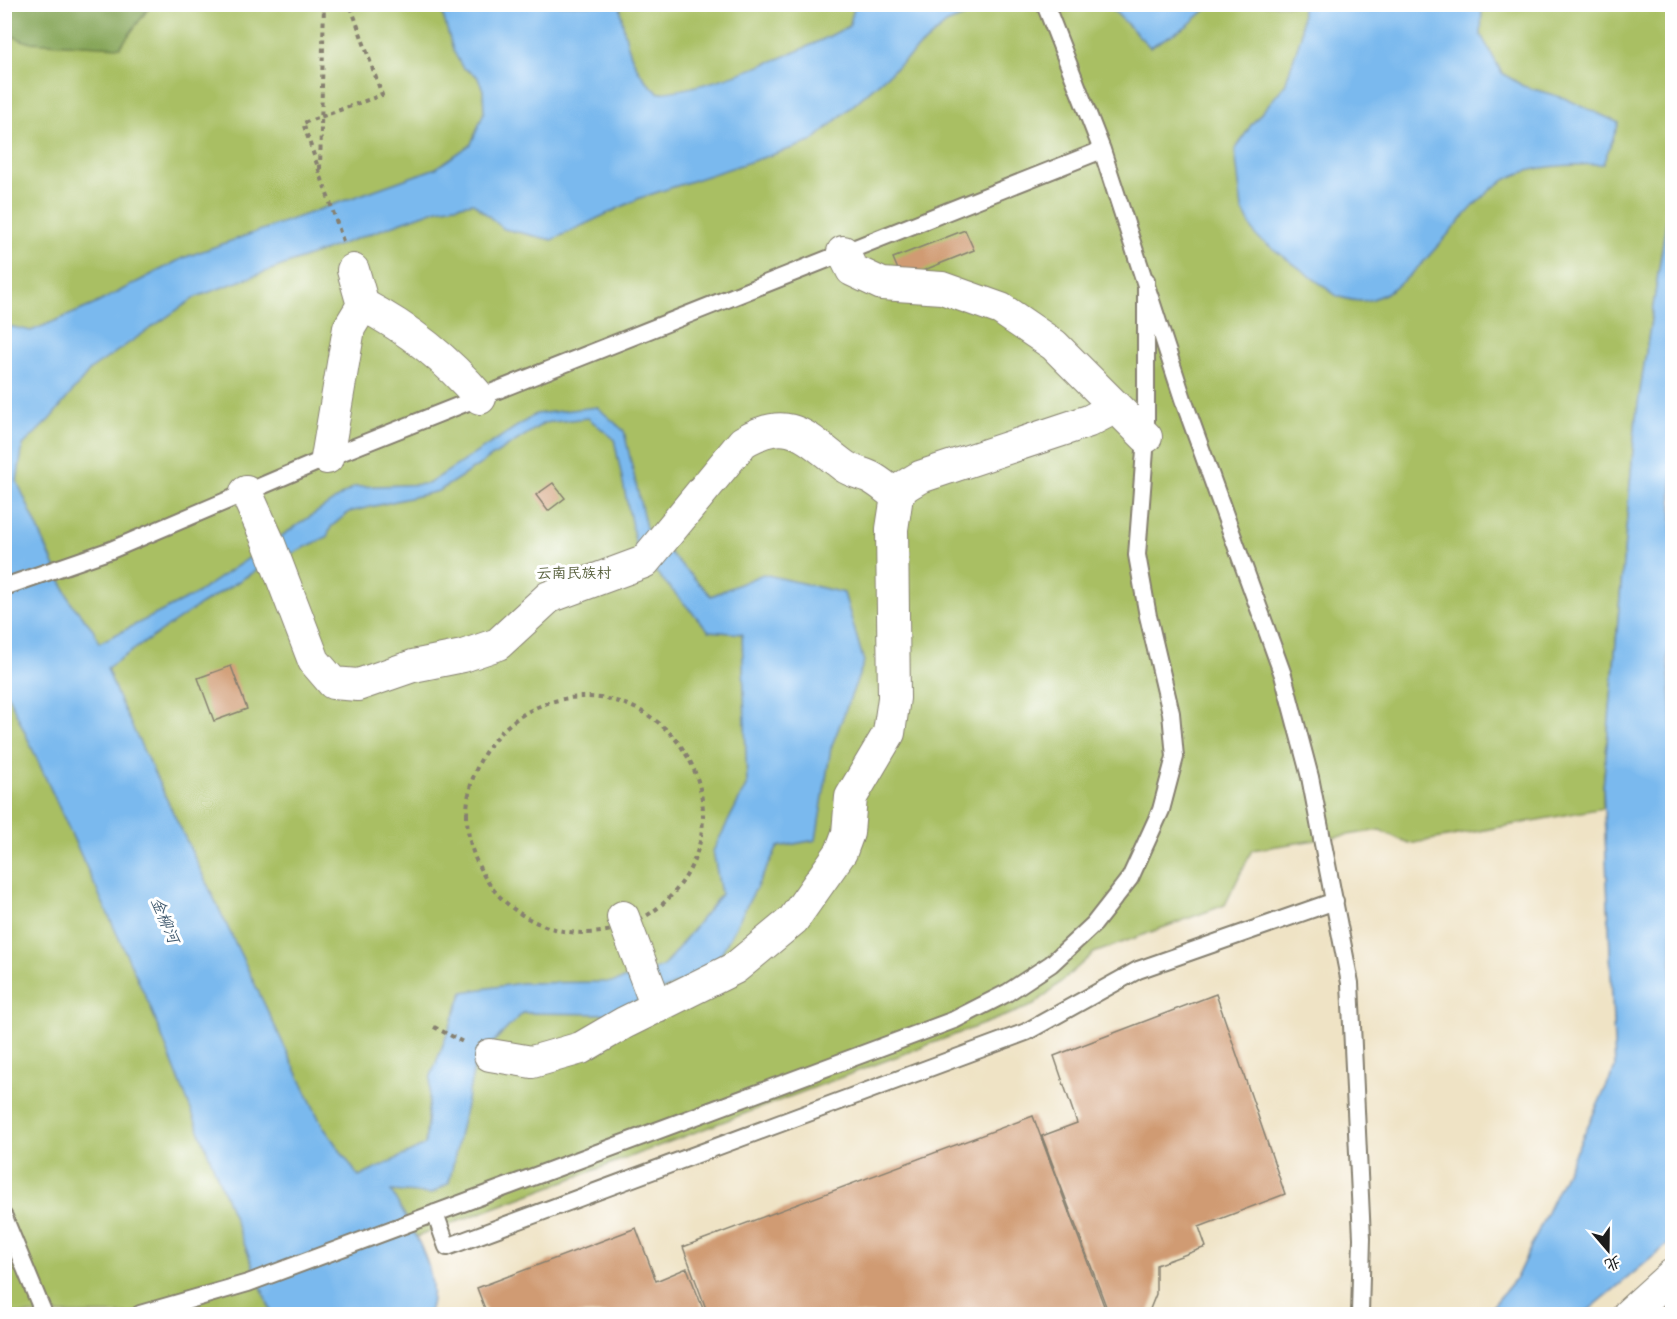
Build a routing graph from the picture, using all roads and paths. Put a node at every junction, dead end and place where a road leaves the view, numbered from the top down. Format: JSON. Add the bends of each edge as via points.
{"nodes":[{"id":1,"x":324,"y":4,"type":"edge"},
{"id":2,"x":350,"y":4,"type":"edge"},
{"id":3,"x":1046,"y":9,"type":"edge"},
{"id":4,"x":321,"y":116,"type":"junction"},
{"id":5,"x":1102,"y":150,"type":"junction"},
{"id":6,"x":320,"y":171,"type":"junction"},
{"id":7,"x":843,"y":252,"type":"junction"},
{"id":8,"x":352,"y":270,"type":"joint"},
{"id":9,"x":1146,"y":280,"type":"junction"},
{"id":10,"x":363,"y":305,"type":"junction"},
{"id":11,"x":480,"y":398,"type":"junction"},
{"id":12,"x":1116,"y":407,"type":"junction"},
{"id":13,"x":1146,"y":437,"type":"junction"},
{"id":14,"x":327,"y":458,"type":"junction"},
{"id":15,"x":246,"y":492,"type":"junction"},
{"id":16,"x":897,"y":496,"type":"junction"},
{"id":17,"x":4,"y":587,"type":"edge"},
{"id":18,"x":1335,"y":901,"type":"junction"},
{"id":19,"x":625,"y":921,"type":"junction"},
{"id":20,"x":655,"y":1002,"type":"junction"},
{"id":21,"x":490,"y":1055,"type":"dead end"},
{"id":22,"x":435,"y":1213,"type":"junction"},
{"id":23,"x":4,"y":1217,"type":"edge"},
{"id":24,"x":1672,"y":1275,"type":"edge"},
{"id":25,"x":44,"y":1314,"type":"edge"},
{"id":26,"x":140,"y":1314,"type":"edge"},
{"id":27,"x":1360,"y":1314,"type":"edge"},
{"id":28,"x":1629,"y":1314,"type":"edge"}],
"edges":[{"from":1,"to":4,"type":"path"},
{"from":2,"to":4,"type":"path","via":[[382,95]]},
{"from":3,"to":5,"type":"lane"},
{"from":4,"to":6,"type":"path"},
{"from":4,"to":6,"type":"path","via":[[303,123]]},
{"from":5,"to":7,"type":"lane"},
{"from":5,"to":9,"type":"lane"},
{"from":6,"to":8,"type":"path"},
{"from":7,"to":11,"type":"lane"},
{"from":7,"to":12,"type":"street","via":[[852,270],[882,284],[942,288],[1001,309],[1054,345]]},
{"from":8,"to":10,"type":"street"},
{"from":9,"to":13,"type":"lane"},
{"from":9,"to":18,"type":"lane","via":[[1183,399],[1283,675],[1310,777]]},
{"from":10,"to":11,"type":"street","via":[[394,321],[460,374]]},
{"from":10,"to":14,"type":"street","via":[[349,328]]},
{"from":11,"to":14,"type":"lane"},
{"from":12,"to":13,"type":"street"},
{"from":12,"to":16,"type":"street","via":[[1089,421],[920,477]]},
{"from":13,"to":22,"type":"lane","via":[[1137,555],[1171,713],[1175,757],[1161,810],[1130,878],[1094,924],[1051,964],[1007,993],[954,1020]]},
{"from":14,"to":15,"type":"lane"},
{"from":15,"to":16,"type":"street","via":[[314,661],[333,683],[358,685],[498,644],[549,597],[644,562],[743,442],[759,432],[779,428],[800,432],[846,468],[871,477]]},
{"from":15,"to":17,"type":"lane","via":[[111,550]]},
{"from":16,"to":20,"type":"street","via":[[892,529],[894,698],[890,733],[851,796],[848,832],[841,852],[793,920],[760,948],[735,968]]},
{"from":18,"to":22,"type":"lane","via":[[1138,970],[1026,1032],[447,1247]]},
{"from":18,"to":27,"type":"lane","via":[[1350,983],[1362,1238]]},
{"from":19,"to":19,"type":"path","via":[[611,931],[580,933],[549,928],[520,915],[497,895],[472,855],[466,808],[473,776],[488,746],[511,722],[539,705],[572,697],[605,698],[636,707],[664,725],[686,750],[699,780],[705,813],[700,846],[687,876],[666,902],[640,920]]},
{"from":19,"to":20,"type":"street"},
{"from":20,"to":21,"type":"street","via":[[581,1048],[532,1062]]},
{"from":22,"to":26,"type":"lane","via":[[248,1283]]},
{"from":23,"to":25,"type":"lane"},
{"from":24,"to":28,"type":"street"}]}
